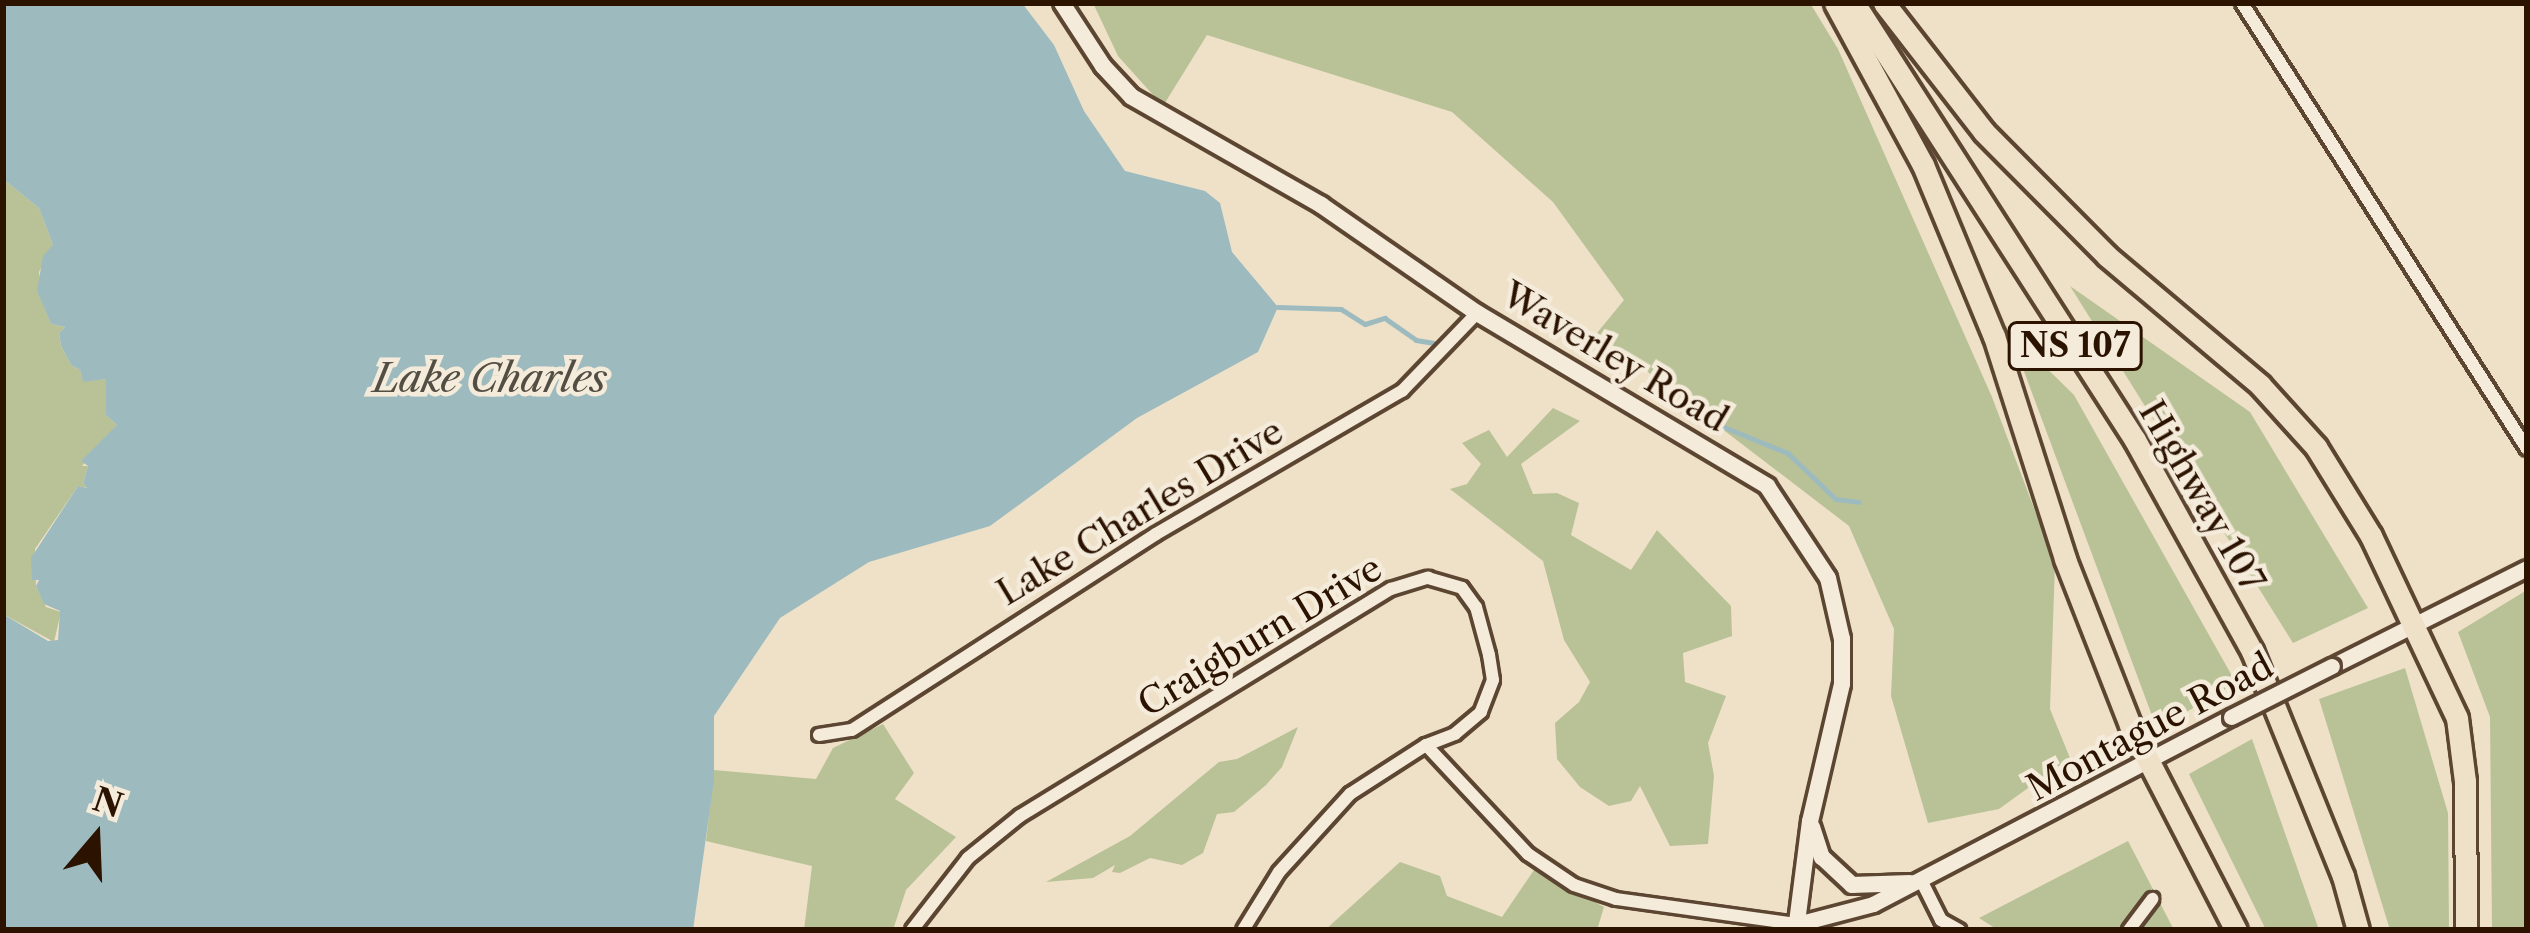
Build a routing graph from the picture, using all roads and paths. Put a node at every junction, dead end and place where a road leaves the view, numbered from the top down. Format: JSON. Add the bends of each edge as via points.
{"nodes":[{"id":1,"x":1062,"y":3,"type":"edge"},
{"id":2,"x":1835,"y":3,"type":"edge"},
{"id":3,"x":1854,"y":3,"type":"edge"},
{"id":4,"x":1884,"y":3,"type":"edge"},
{"id":5,"x":2242,"y":3,"type":"edge"},
{"id":6,"x":1477,"y":313,"type":"junction"},
{"id":7,"x":2527,"y":449,"type":"edge"},
{"id":8,"x":2525,"y":567,"type":"edge"},
{"id":9,"x":2415,"y":623,"type":"junction"},
{"id":10,"x":819,"y":735,"type":"dead end"},
{"id":11,"x":1426,"y":745,"type":"junction"},
{"id":12,"x":2150,"y":761,"type":"junction"},
{"id":13,"x":1810,"y":821,"type":"junction"},
{"id":14,"x":1915,"y":881,"type":"junction"},
{"id":15,"x":2152,"y":898,"type":"dead end"},
{"id":16,"x":1936,"y":925,"type":"edge"},
{"id":17,"x":1797,"y":927,"type":"edge"},
{"id":18,"x":911,"y":930,"type":"edge"},
{"id":19,"x":1243,"y":930,"type":"edge"},
{"id":20,"x":1959,"y":930,"type":"edge"},
{"id":21,"x":2128,"y":930,"type":"edge"},
{"id":22,"x":2236,"y":930,"type":"edge"},
{"id":23,"x":2358,"y":930,"type":"edge"},
{"id":24,"x":2466,"y":930,"type":"edge"}],
"edges":[{"from":1,"to":6,"type":"main road","name":"Waverley Road","via":[[1132,97],[1321,205]]},
{"from":2,"to":12,"type":"highway","via":[[1923,166],[1985,314],[2065,560]]},
{"from":3,"to":23,"type":"highway","name":"Highway 107","number":"NS 107","via":[[2134,440],[2252,651],[2344,876]]},
{"from":4,"to":9,"type":"highway","via":[[2015,163],[2107,256],[2288,414],[2360,518]]},
{"from":5,"to":7,"type":"street"},
{"from":6,"to":10,"type":"street","name":"Lake Charles Drive","via":[[1394,396],[1156,534],[852,730]]},
{"from":6,"to":13,"type":"main road","name":"Waverley Road","via":[[1767,486],[1828,578],[1843,684]]},
{"from":8,"to":9,"type":"street","name":"Montague Road"},
{"from":9,"to":12,"type":"street","name":"Montague Road","bridge":true},
{"from":9,"to":24,"type":"highway","via":[[2457,718]]},
{"from":11,"to":17,"type":"street","via":[[1528,854],[1574,884],[1616,899]]},
{"from":11,"to":18,"type":"street","name":"Craigburn Drive","via":[[1481,712],[1493,680],[1475,607],[1462,588],[1440,578],[1391,589],[1020,816],[968,858]]},
{"from":11,"to":19,"type":"street","name":"Craigburn Drive","via":[[1350,794],[1280,872]]},
{"from":12,"to":14,"type":"street","name":"Montague Road"},
{"from":12,"to":22,"type":"highway"},
{"from":13,"to":14,"type":"main road","via":[[1822,857],[1852,885]]},
{"from":13,"to":17,"type":"main road","name":"Waverley Road"},
{"from":14,"to":16,"type":"street"},
{"from":14,"to":17,"type":"street","name":"Montague Road","via":[[1861,910]]},
{"from":15,"to":21,"type":"street"},
{"from":16,"to":20,"type":"street"}]}
